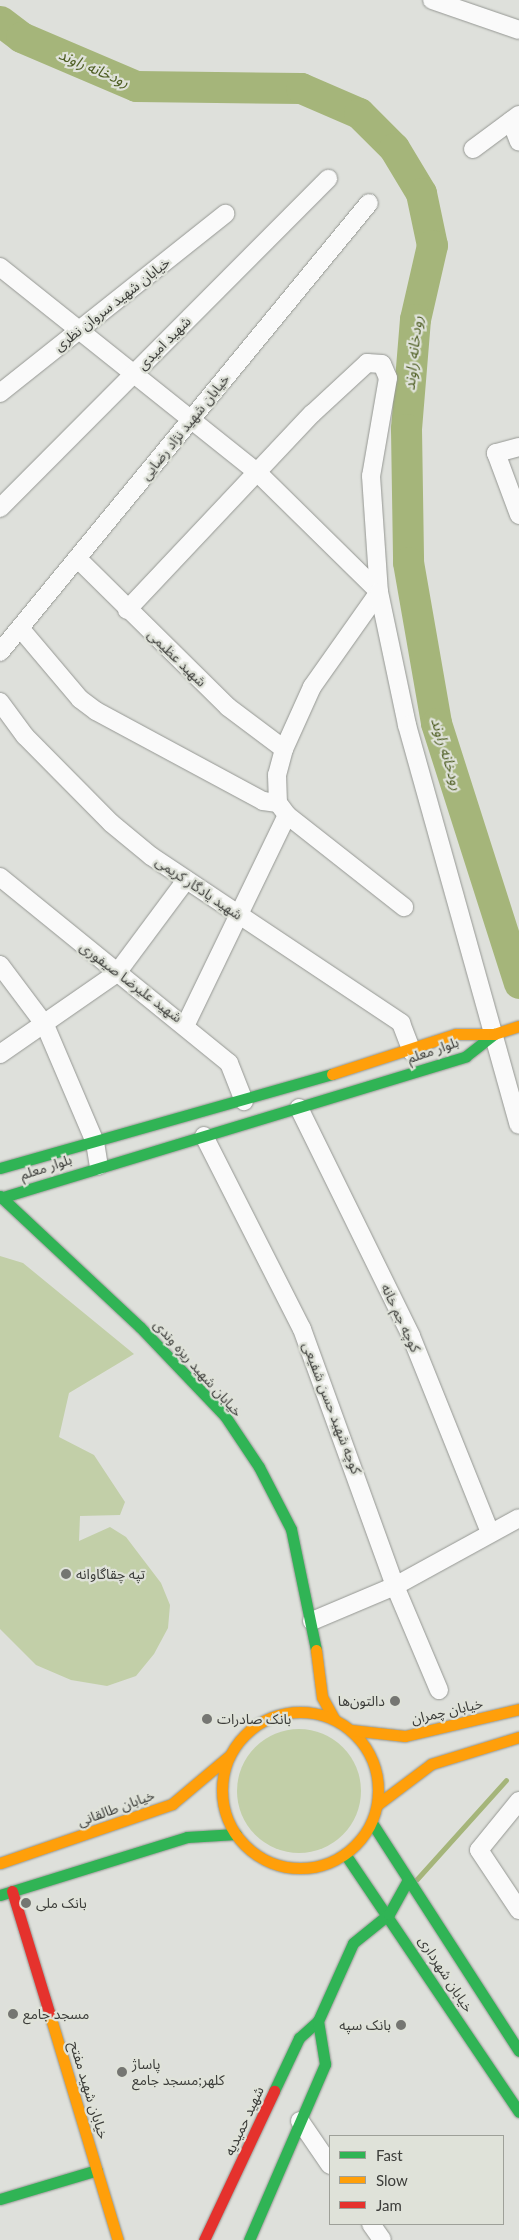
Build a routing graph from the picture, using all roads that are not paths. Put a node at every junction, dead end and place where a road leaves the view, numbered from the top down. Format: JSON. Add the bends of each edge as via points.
{"nodes":[{"id":1,"x":432,"y":0,"type":"edge"},
{"id":2,"x":450,"y":3,"type":"edge"},
{"id":3,"x":519,"y":30,"type":"edge"},
{"id":4,"x":515,"y":118,"type":"edge"},
{"id":5,"x":519,"y":142,"type":"edge"},
{"id":6,"x":473,"y":149,"type":"dead end"},
{"id":7,"x":328,"y":179,"type":"dead end"},
{"id":8,"x":369,"y":203,"type":"dead end"},
{"id":9,"x":225,"y":214,"type":"dead end"},
{"id":10,"x":0,"y":267,"type":"edge"},
{"id":11,"x":78,"y":331,"type":"junction"},
{"id":12,"x":133,"y":374,"type":"junction"},
{"id":13,"x":0,"y":393,"type":"edge"},
{"id":14,"x":192,"y":419,"type":"junction"},
{"id":15,"x":519,"y":447,"type":"edge"},
{"id":16,"x":257,"y":472,"type":"junction"},
{"id":17,"x":0,"y":508,"type":"edge"},
{"id":18,"x":519,"y":515,"type":"edge"},
{"id":19,"x":77,"y":558,"type":"junction"},
{"id":20,"x":379,"y":592,"type":"junction"},
{"id":21,"x":127,"y":610,"type":"junction"},
{"id":22,"x":20,"y":628,"type":"junction"},
{"id":23,"x":0,"y":652,"type":"edge"},
{"id":24,"x":0,"y":702,"type":"edge"},
{"id":25,"x":284,"y":749,"type":"junction"},
{"id":26,"x":283,"y":809,"type":"junction"},
{"id":27,"x":0,"y":877,"type":"edge"},
{"id":28,"x":186,"y":880,"type":"junction"},
{"id":29,"x":404,"y":907,"type":"dead end"},
{"id":30,"x":239,"y":915,"type":"junction"},
{"id":31,"x":0,"y":965,"type":"edge"},
{"id":32,"x":117,"y":973,"type":"junction"},
{"id":33,"x":186,"y":1024,"type":"junction"},
{"id":34,"x":46,"y":1025,"type":"junction"},
{"id":35,"x":519,"y":1026,"type":"edge"},
{"id":36,"x":494,"y":1034,"type":"junction"},
{"id":37,"x":412,"y":1052,"type":"junction"},
{"id":38,"x":0,"y":1054,"type":"edge"},
{"id":39,"x":244,"y":1101,"type":"junction"},
{"id":40,"x":299,"y":1108,"type":"junction"},
{"id":41,"x":519,"y":1125,"type":"edge"},
{"id":42,"x":204,"y":1136,"type":"junction"},
{"id":43,"x":94,"y":1142,"type":"junction"},
{"id":44,"x":99,"y":1166,"type":"junction"},
{"id":45,"x":0,"y":1168,"type":"edge"},
{"id":46,"x":0,"y":1197,"type":"edge"},
{"id":47,"x":519,"y":1520,"type":"edge"},
{"id":48,"x":490,"y":1533,"type":"junction"},
{"id":49,"x":395,"y":1586,"type":"junction"},
{"id":50,"x":312,"y":1621,"type":"junction"},
{"id":51,"x":439,"y":1690,"type":"dead end"},
{"id":52,"x":519,"y":1709,"type":"edge"},
{"id":53,"x":334,"y":1719,"type":"junction"},
{"id":54,"x":351,"y":1730,"type":"junction"},
{"id":55,"x":519,"y":1737,"type":"edge"},
{"id":56,"x":229,"y":1756,"type":"junction"},
{"id":57,"x":519,"y":1801,"type":"edge"},
{"id":58,"x":378,"y":1804,"type":"junction"},
{"id":59,"x":137,"y":1816,"type":"junction"},
{"id":60,"x":372,"y":1823,"type":"junction"},
{"id":61,"x":236,"y":1834,"type":"junction"},
{"id":62,"x":0,"y":1849,"type":"edge"},
{"id":63,"x":39,"y":1850,"type":"junction"},
{"id":64,"x":146,"y":1850,"type":"junction"},
{"id":65,"x":345,"y":1854,"type":"junction"},
{"id":66,"x":0,"y":1863,"type":"edge"},
{"id":67,"x":408,"y":1880,"type":"junction"},
{"id":68,"x":12,"y":1891,"type":"junction"},
{"id":69,"x":0,"y":1895,"type":"edge"},
{"id":70,"x":519,"y":1910,"type":"edge"},
{"id":71,"x":389,"y":1914,"type":"junction"},
{"id":72,"x":318,"y":2021,"type":"junction"},
{"id":73,"x":519,"y":2051,"type":"edge"},
{"id":74,"x":519,"y":2112,"type":"edge"},
{"id":75,"x":300,"y":2121,"type":"junction"},
{"id":76,"x":329,"y":2164,"type":"edge"},
{"id":77,"x":97,"y":2170,"type":"junction"},
{"id":78,"x":0,"y":2199,"type":"edge"},
{"id":79,"x":372,"y":2225,"type":"edge"},
{"id":80,"x":118,"y":2240,"type":"edge"},
{"id":81,"x":207,"y":2240,"type":"edge"},
{"id":82,"x":249,"y":2240,"type":"edge"},
{"id":83,"x":382,"y":2240,"type":"edge"}],
"edges":[{"from":1,"to":2,"type":"street"},
{"from":2,"to":3,"type":"street"},
{"from":4,"to":5,"type":"street"},
{"from":4,"to":6,"type":"street"},
{"from":7,"to":12,"type":"street","name":"شهید امیدی"},
{"from":8,"to":14,"type":"street","name":"خیابان شهید نژاد رضایی"},
{"from":9,"to":11,"type":"street","name":"خیابان شهید سروان نظری"},
{"from":10,"to":11,"type":"street"},
{"from":11,"to":12,"type":"street"},
{"from":11,"to":13,"type":"street","name":"خیابان شهید سروان نظری"},
{"from":12,"to":14,"type":"street"},
{"from":12,"to":17,"type":"street","name":"شهید امیدی"},
{"from":14,"to":16,"type":"street"},
{"from":14,"to":19,"type":"street","name":"خیابان شهید نژاد رضایی"},
{"from":15,"to":18,"type":"street","via":[[496,453]]},
{"from":16,"to":20,"type":"street"},
{"from":16,"to":20,"type":"street","via":[[367,363],[382,364],[388,378],[370,476]]},
{"from":16,"to":21,"type":"street"},
{"from":19,"to":21,"type":"street","name":"شهید عظیمی"},
{"from":19,"to":22,"type":"street","name":"خیابان شهید نژاد رضایی"},
{"from":20,"to":25,"type":"street","via":[[312,687]]},
{"from":20,"to":36,"type":"street","via":[[407,726]]},
{"from":21,"to":25,"type":"street","name":"شهید عظیمی","via":[[228,707]]},
{"from":22,"to":23,"type":"street","name":"خیابان شهید نژاد رضایی"},
{"from":22,"to":26,"type":"street","via":[[80,699],[96,711],[263,802]]},
{"from":24,"to":28,"type":"street","name":"شهید یادگار کریمی","via":[[25,736],[110,823]]},
{"from":25,"to":26,"type":"street","via":[[277,775]]},
{"from":26,"to":29,"type":"street"},
{"from":26,"to":30,"type":"street"},
{"from":27,"to":32,"type":"street","name":"شهید علیرضا صیفوری"},
{"from":28,"to":30,"type":"street","name":"شهید یادگار کریمی"},
{"from":28,"to":32,"type":"street"},
{"from":30,"to":33,"type":"street"},
{"from":30,"to":37,"type":"street","name":"شهید یادگار کریمی","via":[[401,1023]]},
{"from":31,"to":34,"type":"street"},
{"from":32,"to":33,"type":"street","name":"شهید علیرضا صیفوری"},
{"from":32,"to":34,"type":"street"},
{"from":33,"to":39,"type":"street","name":"شهید علیرضا صیفوری","via":[[228,1063]]},
{"from":34,"to":38,"type":"street"},
{"from":34,"to":43,"type":"street"},
{"from":35,"to":36,"type":"main road"},
{"from":36,"to":37,"type":"main road","name":"بلوار معلم","via":[[456,1034]]},
{"from":36,"to":40,"type":"main road","name":"بلوار معلم","via":[[466,1056]]},
{"from":36,"to":41,"type":"street"},
{"from":37,"to":39,"type":"main road","name":"بلوار معلم"},
{"from":39,"to":43,"type":"main road","name":"بلوار معلم"},
{"from":40,"to":42,"type":"main road","name":"بلوار معلم"},
{"from":40,"to":48,"type":"street","name":"کوچه جم خانه","via":[[411,1336]]},
{"from":42,"to":44,"type":"main road","name":"بلوار معلم"},
{"from":42,"to":49,"type":"street","name":"کوچه شهید حسن شفیعی","via":[[302,1329]]},
{"from":43,"to":44,"type":"street"},
{"from":43,"to":45,"type":"main road","name":"بلوار معلم"},
{"from":44,"to":46,"type":"main road","name":"بلوار معلم"},
{"from":46,"to":50,"type":"main road","name":"خیابان شهید ریزه وندی","via":[[140,1327],[225,1416],[291,1529]]},
{"from":47,"to":48,"type":"street"},
{"from":48,"to":49,"type":"street"},
{"from":49,"to":50,"type":"street"},
{"from":49,"to":51,"type":"street","name":"کوچه شهید حسن شفیعی"},
{"from":50,"to":53,"type":"main road","name":"خیابان شهید ریزه وندی","via":[[322,1697]]},
{"from":52,"to":54,"type":"main road","name":"خیابان چمران","via":[[420,1734]]},
{"from":53,"to":54,"type":"main road"},
{"from":53,"to":56,"type":"main road","via":[[300,1712],[273,1716],[240,1739]]},
{"from":54,"to":58,"type":"main road","via":[[374,1763]]},
{"from":55,"to":58,"type":"main road","via":[[432,1764]]},
{"from":56,"to":59,"type":"main road","name":"خیابان طالقانی","via":[[172,1804]]},
{"from":56,"to":61,"type":"main road","via":[[222,1796]]},
{"from":57,"to":70,"type":"street","via":[[479,1850]]},
{"from":58,"to":60,"type":"main road"},
{"from":59,"to":63,"type":"main road","name":"خیابان طالقانی"},
{"from":59,"to":64,"type":"main road","via":[[152,1829]]},
{"from":60,"to":65,"type":"main road"},
{"from":60,"to":67,"type":"main road","name":"خیابان شهرداری"},
{"from":61,"to":64,"type":"main road","via":[[187,1837]]},
{"from":61,"to":65,"type":"main road","via":[[267,1861],[286,1867],[307,1868]]},
{"from":62,"to":63,"type":"main road"},
{"from":63,"to":66,"type":"main road","name":"خیابان طالقانی"},
{"from":64,"to":68,"type":"main road"},
{"from":65,"to":71,"type":"main road","name":"خیابان شهرداری"},
{"from":67,"to":71,"type":"main road"},
{"from":67,"to":73,"type":"main road","name":"خیابان شهرداری"},
{"from":68,"to":69,"type":"main road"},
{"from":68,"to":77,"type":"main road","name":"خیابان شهید مفتح"},
{"from":71,"to":72,"type":"main road","name":"شهید حمیدیه","via":[[353,1943]]},
{"from":71,"to":74,"type":"main road","name":"خیابان شهرداری"},
{"from":72,"to":75,"type":"main road","via":[[324,2064]]},
{"from":72,"to":81,"type":"main road","name":"شهید حمیدیه","via":[[299,2038]]},
{"from":75,"to":76,"type":"street"},
{"from":75,"to":82,"type":"main road"},
{"from":77,"to":78,"type":"main road"},
{"from":77,"to":80,"type":"main road","name":"خیابان شهید مفتح"},
{"from":79,"to":83,"type":"street"}]}
